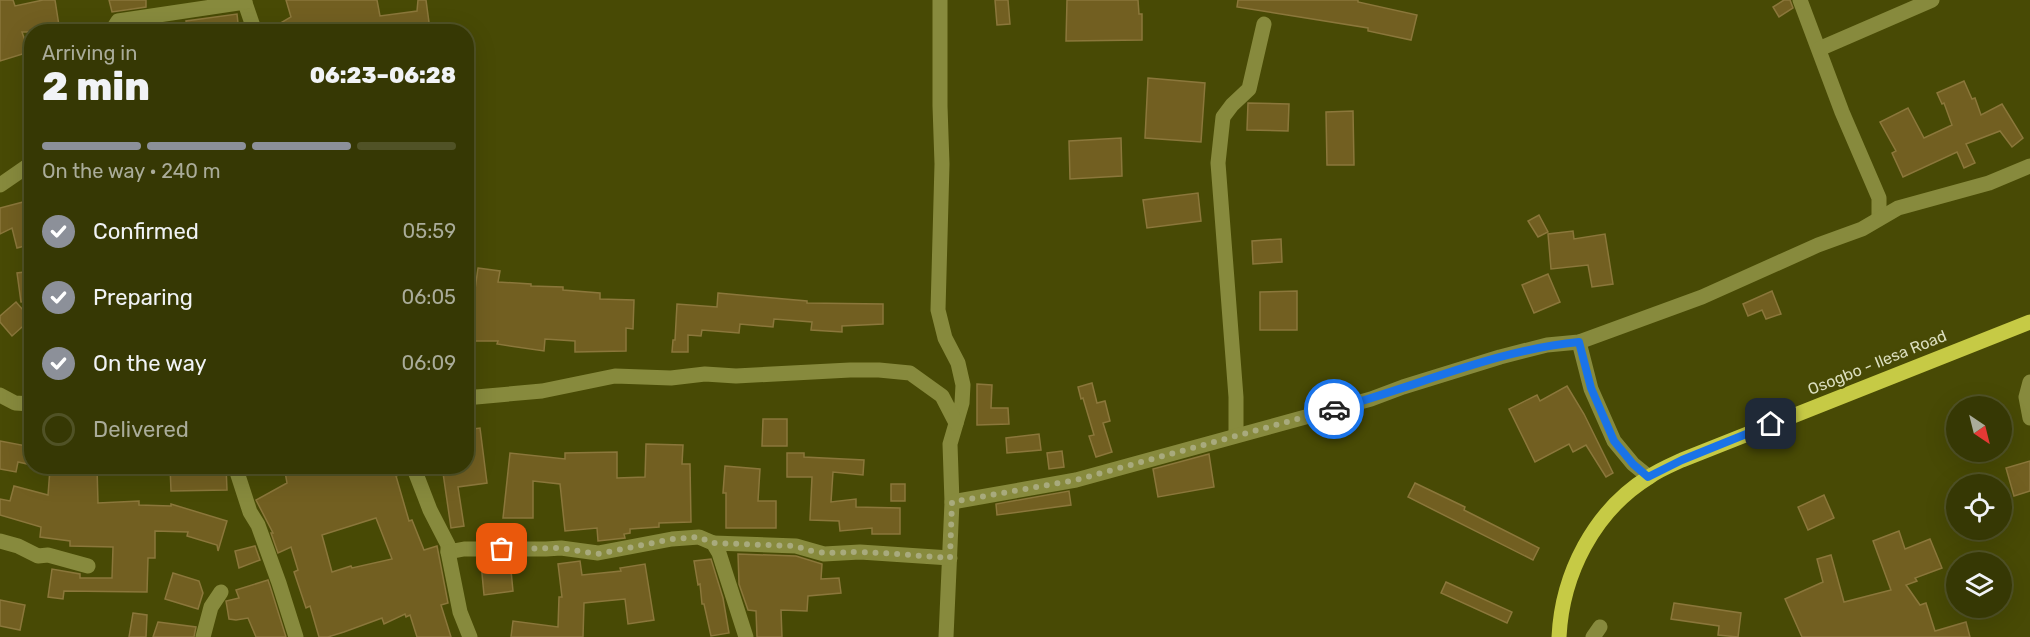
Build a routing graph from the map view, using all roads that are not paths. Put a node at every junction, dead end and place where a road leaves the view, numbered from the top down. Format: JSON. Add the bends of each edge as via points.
{"nodes":[{"id":1,"x":940,"y":0,"type":"edge"},
{"id":2,"x":1800,"y":0,"type":"edge"},
{"id":3,"x":1932,"y":0,"type":"edge"},
{"id":4,"x":244,"y":1,"type":"edge"},
{"id":5,"x":116,"y":24,"type":"edge"},
{"id":6,"x":252,"y":24,"type":"edge"},
{"id":7,"x":1264,"y":24,"type":"dead end"},
{"id":8,"x":1818,"y":49,"type":"junction"},
{"id":9,"x":2030,"y":166,"type":"edge"},
{"id":10,"x":24,"y":168,"type":"edge"},
{"id":11,"x":0,"y":185,"type":"edge"},
{"id":12,"x":1879,"y":198,"type":"junction"},
{"id":13,"x":1898,"y":208,"type":"junction"},
{"id":14,"x":1879,"y":218,"type":"junction"},
{"id":15,"x":2030,"y":322,"type":"edge"},
{"id":16,"x":1579,"y":342,"type":"junction"},
{"id":17,"x":2030,"y":382,"type":"edge"},
{"id":18,"x":0,"y":395,"type":"edge"},
{"id":19,"x":474,"y":397,"type":"edge"},
{"id":20,"x":24,"y":404,"type":"edge"},
{"id":21,"x":2030,"y":418,"type":"edge"},
{"id":22,"x":956,"y":423,"type":"junction"},
{"id":23,"x":1236,"y":435,"type":"junction"},
{"id":24,"x":238,"y":474,"type":"edge"},
{"id":25,"x":416,"y":474,"type":"edge"},
{"id":26,"x":1648,"y":477,"type":"junction"},
{"id":27,"x":952,"y":502,"type":"junction"},
{"id":28,"x":0,"y":542,"type":"edge"},
{"id":29,"x":712,"y":543,"type":"junction"},
{"id":30,"x":448,"y":552,"type":"junction"},
{"id":31,"x":950,"y":558,"type":"junction"},
{"id":32,"x":88,"y":566,"type":"dead end"},
{"id":33,"x":221,"y":592,"type":"dead end"},
{"id":34,"x":203,"y":637,"type":"edge"},
{"id":35,"x":296,"y":637,"type":"edge"},
{"id":36,"x":470,"y":637,"type":"edge"},
{"id":37,"x":746,"y":637,"type":"edge"},
{"id":38,"x":946,"y":637,"type":"edge"},
{"id":39,"x":1559,"y":637,"type":"edge"}],
"edges":[{"from":1,"to":22,"type":"street","via":[[942,164],[938,310],[945,338],[962,375],[962,403]]},
{"from":2,"to":8,"type":"street"},
{"from":3,"to":8,"type":"street"},
{"from":4,"to":5,"type":"street"},
{"from":4,"to":6,"type":"street"},
{"from":7,"to":23,"type":"street","via":[[1249,89],[1223,117],[1218,163]]},
{"from":8,"to":12,"type":"street"},
{"from":9,"to":13,"type":"street","via":[[1989,183]]},
{"from":10,"to":11,"type":"street"},
{"from":12,"to":13,"type":"street"},
{"from":12,"to":14,"type":"street"},
{"from":13,"to":14,"type":"street"},
{"from":14,"to":16,"type":"street","via":[[1855,232],[1702,297]]},
{"from":15,"to":26,"type":"main road","name":"Osogbo - Ilesa Road"},
{"from":16,"to":23,"type":"street","via":[[1509,355],[1371,399]]},
{"from":16,"to":26,"type":"street","via":[[1591,388],[1614,441]]},
{"from":17,"to":21,"type":"street","via":[[2026,397]]},
{"from":18,"to":20,"type":"street"},
{"from":19,"to":22,"type":"street","via":[[542,391],[615,376],[671,378],[879,370],[910,372],[942,396]]},
{"from":22,"to":27,"type":"street","via":[[950,444]]},
{"from":23,"to":27,"type":"street","via":[[1076,480]]},
{"from":24,"to":35,"type":"street"},
{"from":25,"to":30,"type":"street"},
{"from":26,"to":39,"type":"main road","name":"Osogbo - Ilesa Road","via":[[1614,505],[1582,550],[1563,597]]},
{"from":27,"to":31,"type":"street"},
{"from":28,"to":32,"type":"street","via":[[38,556]]},
{"from":29,"to":30,"type":"street","via":[[699,537],[672,539],[598,554],[561,548]]},
{"from":29,"to":31,"type":"street","via":[[796,546],[824,554],[860,552]]},
{"from":29,"to":37,"type":"street","via":[[719,552]]},
{"from":30,"to":36,"type":"street","via":[[460,612]]},
{"from":31,"to":38,"type":"street"},
{"from":33,"to":34,"type":"street","via":[[211,607]]}]}
